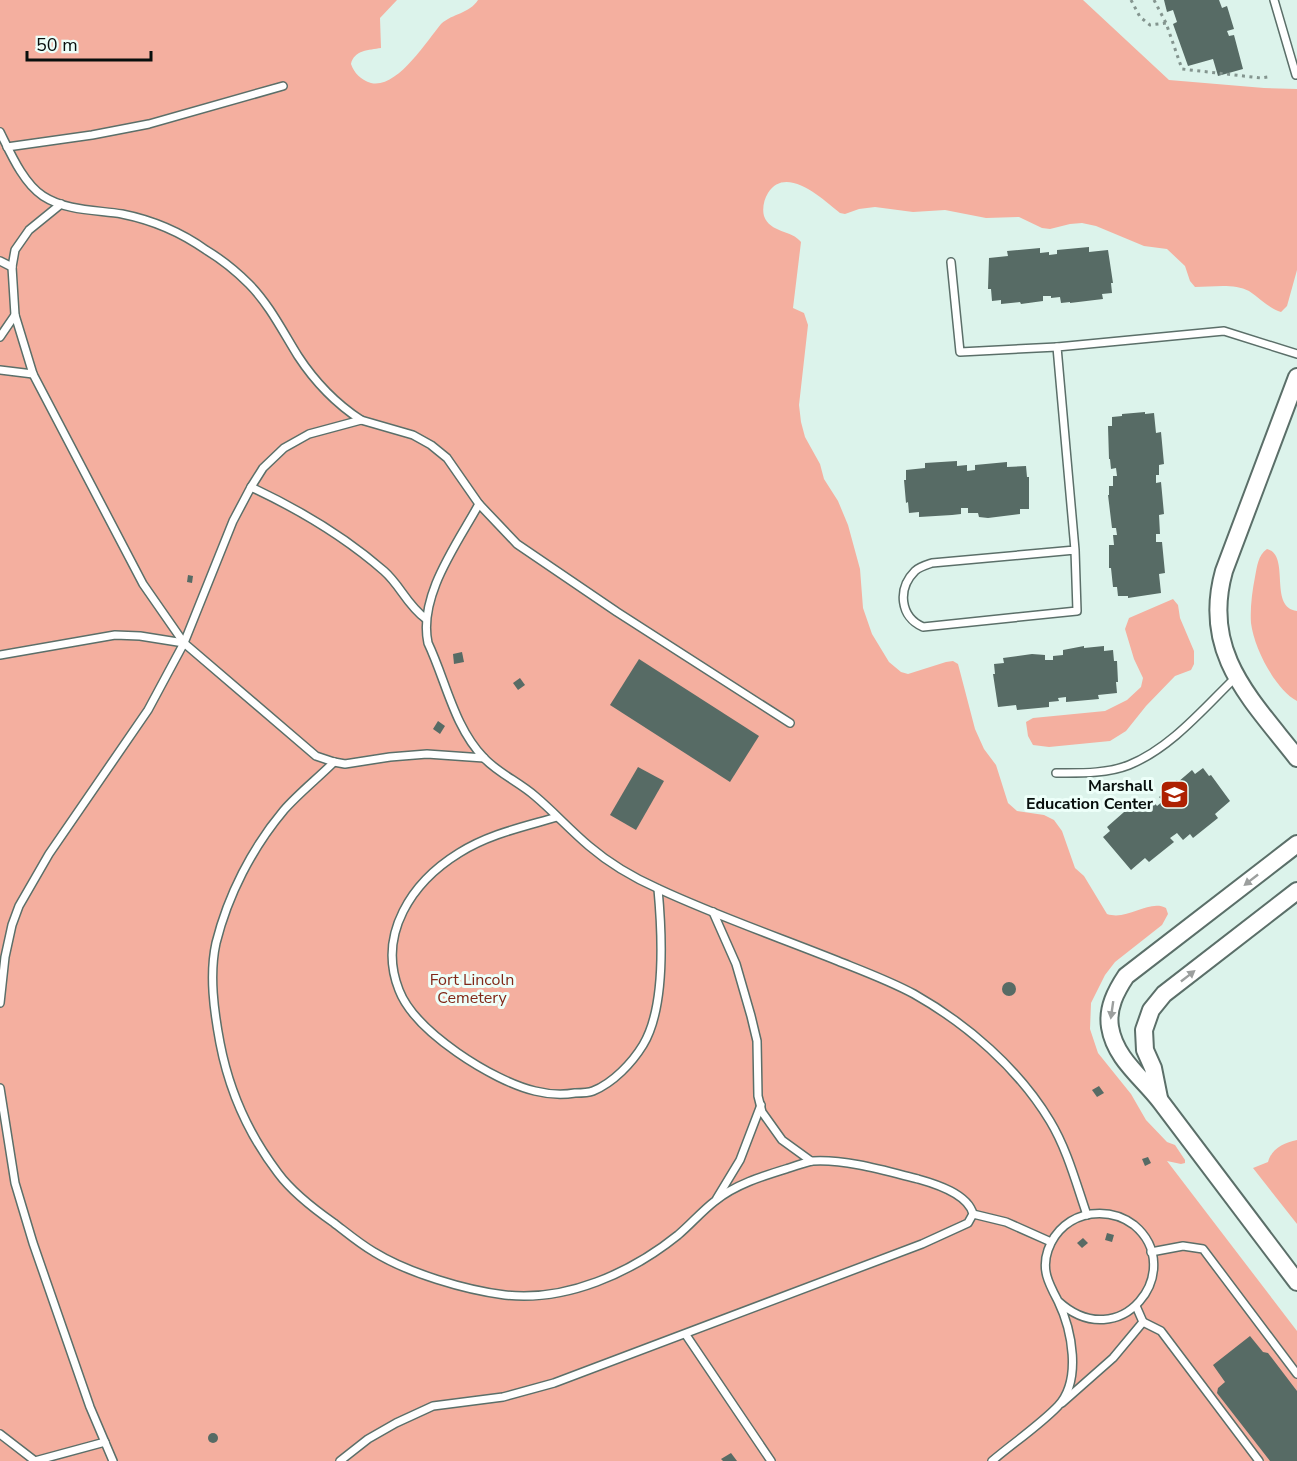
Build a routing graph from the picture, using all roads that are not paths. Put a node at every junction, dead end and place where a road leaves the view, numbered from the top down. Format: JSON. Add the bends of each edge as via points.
{"nodes":[{"id":1,"x":1274,"y":0,"type":"edge"},
{"id":2,"x":1296,"y":75,"type":"edge"},
{"id":3,"x":283,"y":86,"type":"dead end"},
{"id":4,"x":0,"y":132,"type":"edge"},
{"id":5,"x":7,"y":147,"type":"junction"},
{"id":6,"x":61,"y":204,"type":"junction"},
{"id":7,"x":0,"y":261,"type":"edge"},
{"id":8,"x":951,"y":262,"type":"dead end"},
{"id":9,"x":12,"y":267,"type":"junction"},
{"id":10,"x":15,"y":315,"type":"junction"},
{"id":11,"x":0,"y":337,"type":"edge"},
{"id":12,"x":1057,"y":347,"type":"junction"},
{"id":13,"x":1297,"y":354,"type":"edge"},
{"id":14,"x":0,"y":370,"type":"edge"},
{"id":15,"x":33,"y":374,"type":"junction"},
{"id":16,"x":1297,"y":377,"type":"edge"},
{"id":17,"x":361,"y":420,"type":"junction"},
{"id":18,"x":250,"y":487,"type":"junction"},
{"id":19,"x":479,"y":504,"type":"junction"},
{"id":20,"x":1075,"y":550,"type":"junction"},
{"id":21,"x":426,"y":619,"type":"junction"},
{"id":22,"x":184,"y":643,"type":"junction"},
{"id":23,"x":0,"y":655,"type":"edge"},
{"id":24,"x":1236,"y":677,"type":"junction"},
{"id":25,"x":790,"y":723,"type":"dead end"},
{"id":26,"x":484,"y":758,"type":"junction"},
{"id":27,"x":1297,"y":758,"type":"edge"},
{"id":28,"x":334,"y":762,"type":"junction"},
{"id":29,"x":1056,"y":773,"type":"dead end"},
{"id":30,"x":557,"y":817,"type":"junction"},
{"id":31,"x":1297,"y":844,"type":"edge"},
{"id":32,"x":658,"y":889,"type":"junction"},
{"id":33,"x":1297,"y":891,"type":"edge"},
{"id":34,"x":713,"y":912,"type":"junction"},
{"id":35,"x":0,"y":1003,"type":"edge"},
{"id":36,"x":0,"y":1088,"type":"edge"},
{"id":37,"x":1159,"y":1098,"type":"junction"},
{"id":38,"x":760,"y":1105,"type":"junction"},
{"id":39,"x":811,"y":1161,"type":"junction"},
{"id":40,"x":716,"y":1200,"type":"junction"},
{"id":41,"x":974,"y":1214,"type":"junction"},
{"id":42,"x":1087,"y":1215,"type":"junction"},
{"id":43,"x":1051,"y":1242,"type":"junction"},
{"id":44,"x":1151,"y":1252,"type":"junction"},
{"id":45,"x":1297,"y":1282,"type":"edge"},
{"id":46,"x":1058,"y":1301,"type":"junction"},
{"id":47,"x":1136,"y":1306,"type":"junction"},
{"id":48,"x":1143,"y":1322,"type":"junction"},
{"id":49,"x":686,"y":1335,"type":"junction"},
{"id":50,"x":1297,"y":1374,"type":"edge"},
{"id":51,"x":1060,"y":1404,"type":"junction"},
{"id":52,"x":0,"y":1434,"type":"edge"},
{"id":53,"x":105,"y":1442,"type":"junction"},
{"id":54,"x":35,"y":1461,"type":"edge"},
{"id":55,"x":113,"y":1461,"type":"edge"},
{"id":56,"x":340,"y":1461,"type":"edge"},
{"id":57,"x":771,"y":1461,"type":"edge"},
{"id":58,"x":992,"y":1461,"type":"edge"},
{"id":59,"x":1259,"y":1461,"type":"edge"}],
"edges":[{"from":1,"to":2,"type":"lane"},
{"from":3,"to":5,"type":"lane","via":[[149,124]]},
{"from":4,"to":5,"type":"lane"},
{"from":5,"to":6,"type":"lane","via":[[36,190]]},
{"from":6,"to":9,"type":"lane","via":[[29,230],[15,250]]},
{"from":6,"to":17,"type":"lane","via":[[148,221],[206,250],[250,284],[316,381],[341,407]]},
{"from":7,"to":9,"type":"lane"},
{"from":8,"to":12,"type":"lane","via":[[960,352]]},
{"from":9,"to":10,"type":"lane"},
{"from":10,"to":11,"type":"lane"},
{"from":10,"to":15,"type":"lane"},
{"from":12,"to":13,"type":"lane","via":[[1224,331]]},
{"from":12,"to":20,"type":"lane"},
{"from":14,"to":15,"type":"lane"},
{"from":15,"to":22,"type":"lane","via":[[143,584]]},
{"from":16,"to":24,"type":"street","via":[[1222,581],[1220,633]]},
{"from":17,"to":18,"type":"lane","via":[[309,434],[284,448],[262,468]]},
{"from":17,"to":19,"type":"lane","via":[[413,435],[431,445],[447,458]]},
{"from":18,"to":21,"type":"lane","via":[[307,514],[359,552],[394,581],[414,610]]},
{"from":18,"to":22,"type":"lane"},
{"from":19,"to":21,"type":"lane","via":[[431,594]]},
{"from":19,"to":25,"type":"lane","via":[[517,544]]},
{"from":20,"to":20,"type":"lane","via":[[1077,611],[923,627],[907,615],[903,592],[916,569],[932,563]]},
{"from":21,"to":26,"type":"lane","via":[[428,643],[454,709]]},
{"from":22,"to":23,"type":"lane","via":[[115,635]]},
{"from":22,"to":28,"type":"lane","via":[[316,756]]},
{"from":22,"to":35,"type":"lane","via":[[148,710],[49,854],[19,906],[5,957]]},
{"from":24,"to":27,"type":"street"},
{"from":24,"to":29,"type":"lane","via":[[1148,755],[1105,771]]},
{"from":26,"to":28,"type":"lane","via":[[427,754]]},
{"from":26,"to":30,"type":"lane"},
{"from":28,"to":40,"type":"lane","via":[[285,809],[258,844],[234,889],[216,944],[215,1011],[224,1064],[257,1144],[280,1176],[316,1210],[375,1253],[468,1289],[507,1295],[543,1296],[610,1276],[642,1260],[677,1235]]},
{"from":30,"to":32,"type":"lane","via":[[590,848]]},
{"from":30,"to":32,"type":"lane","via":[[490,836],[458,853],[414,892],[398,919],[393,962],[399,991],[437,1038],[499,1078],[535,1091],[592,1092],[610,1082],[644,1044],[652,1021],[661,972]]},
{"from":31,"to":37,"type":"street","one_way":true,"via":[[1126,976],[1118,988],[1111,1006],[1110,1028],[1120,1056]]},
{"from":32,"to":34,"type":"lane"},
{"from":37,"to":33,"type":"street","one_way":true,"via":[[1145,1050],[1144,1030],[1151,1010],[1164,994]]},
{"from":34,"to":38,"type":"lane","via":[[736,964],[751,1016],[757,1041]]},
{"from":34,"to":42,"type":"lane","via":[[913,994],[970,1031],[1028,1090],[1050,1122],[1068,1158]]},
{"from":36,"to":53,"type":"lane","via":[[15,1183]]},
{"from":37,"to":45,"type":"street"},
{"from":38,"to":39,"type":"lane","via":[[782,1140]]},
{"from":38,"to":40,"type":"lane","via":[[740,1160]]},
{"from":39,"to":40,"type":"lane","via":[[748,1181]]},
{"from":39,"to":41,"type":"lane","via":[[867,1166],[925,1181],[962,1197]]},
{"from":41,"to":43,"type":"lane","via":[[1006,1222]]},
{"from":41,"to":49,"type":"lane","via":[[968,1223],[922,1244]]},
{"from":42,"to":43,"type":"lane","via":[[1072,1220]]},
{"from":42,"to":44,"type":"lane","via":[[1102,1212],[1129,1222],[1146,1239]]},
{"from":43,"to":46,"type":"lane","via":[[1045,1269]]},
{"from":44,"to":47,"type":"lane","via":[[1150,1285]]},
{"from":44,"to":50,"type":"lane","via":[[1184,1246],[1203,1249]]},
{"from":46,"to":47,"type":"lane","via":[[1075,1314],[1096,1320],[1122,1315]]},
{"from":46,"to":51,"type":"lane","via":[[1070,1334],[1074,1363]]},
{"from":47,"to":48,"type":"lane"},
{"from":48,"to":51,"type":"lane","via":[[1113,1358]]},
{"from":48,"to":59,"type":"lane","via":[[1161,1331]]},
{"from":49,"to":56,"type":"lane","via":[[554,1383],[504,1397],[433,1406],[396,1422]]},
{"from":49,"to":57,"type":"lane"},
{"from":51,"to":58,"type":"lane"},
{"from":52,"to":54,"type":"lane"},
{"from":53,"to":54,"type":"lane"},
{"from":53,"to":55,"type":"lane"}]}
